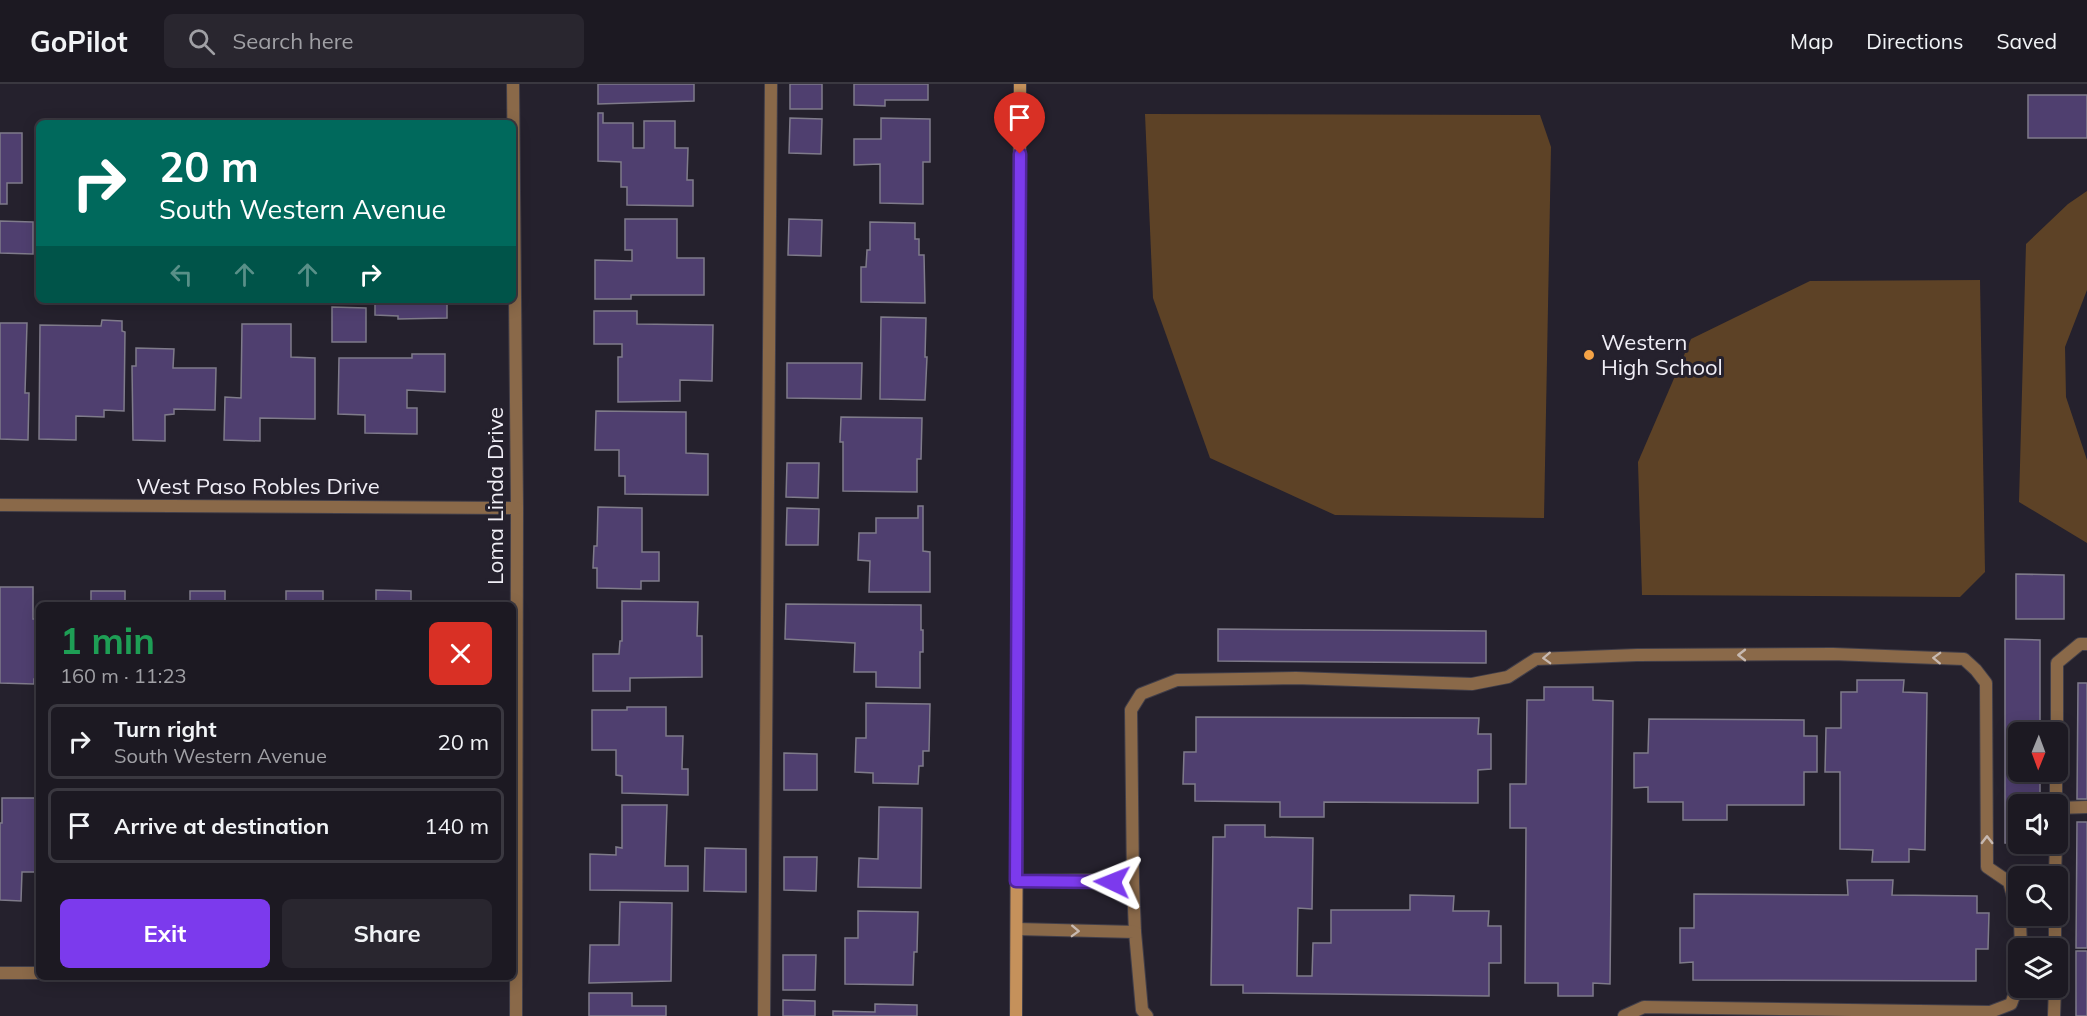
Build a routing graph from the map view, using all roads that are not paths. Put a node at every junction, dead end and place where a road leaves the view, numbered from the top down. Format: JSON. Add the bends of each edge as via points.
{"nodes":[{"id":1,"x":513,"y":84,"type":"edge"},
{"id":2,"x":771,"y":84,"type":"edge"},
{"id":3,"x":1020,"y":84,"type":"edge"},
{"id":4,"x":513,"y":120,"type":"edge"},
{"id":5,"x":515,"y":303,"type":"edge"},
{"id":6,"x":0,"y":505,"type":"edge"},
{"id":7,"x":517,"y":508,"type":"junction"},
{"id":8,"x":2087,"y":644,"type":"edge"},
{"id":9,"x":2057,"y":722,"type":"edge"},
{"id":10,"x":516,"y":742,"type":"edge"},
{"id":11,"x":2087,"y":807,"type":"edge"},
{"id":12,"x":2068,"y":808,"type":"edge"},
{"id":13,"x":1016,"y":881,"type":"junction"},
{"id":14,"x":1133,"y":883,"type":"junction"},
{"id":15,"x":1017,"y":929,"type":"junction"},
{"id":16,"x":1135,"y":932,"type":"junction"},
{"id":17,"x":2021,"y":938,"type":"edge"},
{"id":18,"x":0,"y":973,"type":"edge"},
{"id":19,"x":36,"y":973,"type":"edge"},
{"id":20,"x":515,"y":980,"type":"edge"},
{"id":21,"x":2013,"y":998,"type":"edge"},
{"id":22,"x":2055,"y":998,"type":"edge"},
{"id":23,"x":516,"y":1016,"type":"edge"},
{"id":24,"x":764,"y":1016,"type":"edge"},
{"id":25,"x":1016,"y":1016,"type":"edge"},
{"id":26,"x":1147,"y":1016,"type":"edge"},
{"id":27,"x":1624,"y":1016,"type":"edge"},
{"id":28,"x":2054,"y":1016,"type":"edge"}],
"edges":[{"from":1,"to":4,"type":"street","name":"Loma Linda Drive"},
{"from":2,"to":24,"type":"street"},
{"from":3,"to":13,"type":"street"},
{"from":5,"to":7,"type":"street","name":"Loma Linda Drive"},
{"from":6,"to":7,"type":"street","name":"West Paso Robles Drive"},
{"from":7,"to":10,"type":"street","name":"Loma Linda Drive"},
{"from":8,"to":9,"type":"street","via":[[2080,644],[2057,663]]},
{"from":11,"to":12,"type":"street"},
{"from":13,"to":14,"type":"street"},
{"from":13,"to":15,"type":"street"},
{"from":14,"to":16,"type":"street"},
{"from":17,"to":14,"type":"street","one_way":true,"via":[[2009,882],[1987,867],[1986,683],[1964,659],[1833,654],[1637,655],[1536,659],[1508,677],[1472,684],[1296,678],[1177,680],[1141,694],[1131,710]]},
{"from":15,"to":16,"type":"street","one_way":true},
{"from":15,"to":25,"type":"street"},
{"from":16,"to":26,"type":"street","via":[[1142,1010]]},
{"from":18,"to":19,"type":"street"},
{"from":20,"to":23,"type":"street","name":"Loma Linda Drive"},
{"from":21,"to":27,"type":"street","via":[[2011,1004],[1990,1012],[1644,1007]]},
{"from":22,"to":28,"type":"street"}]}
